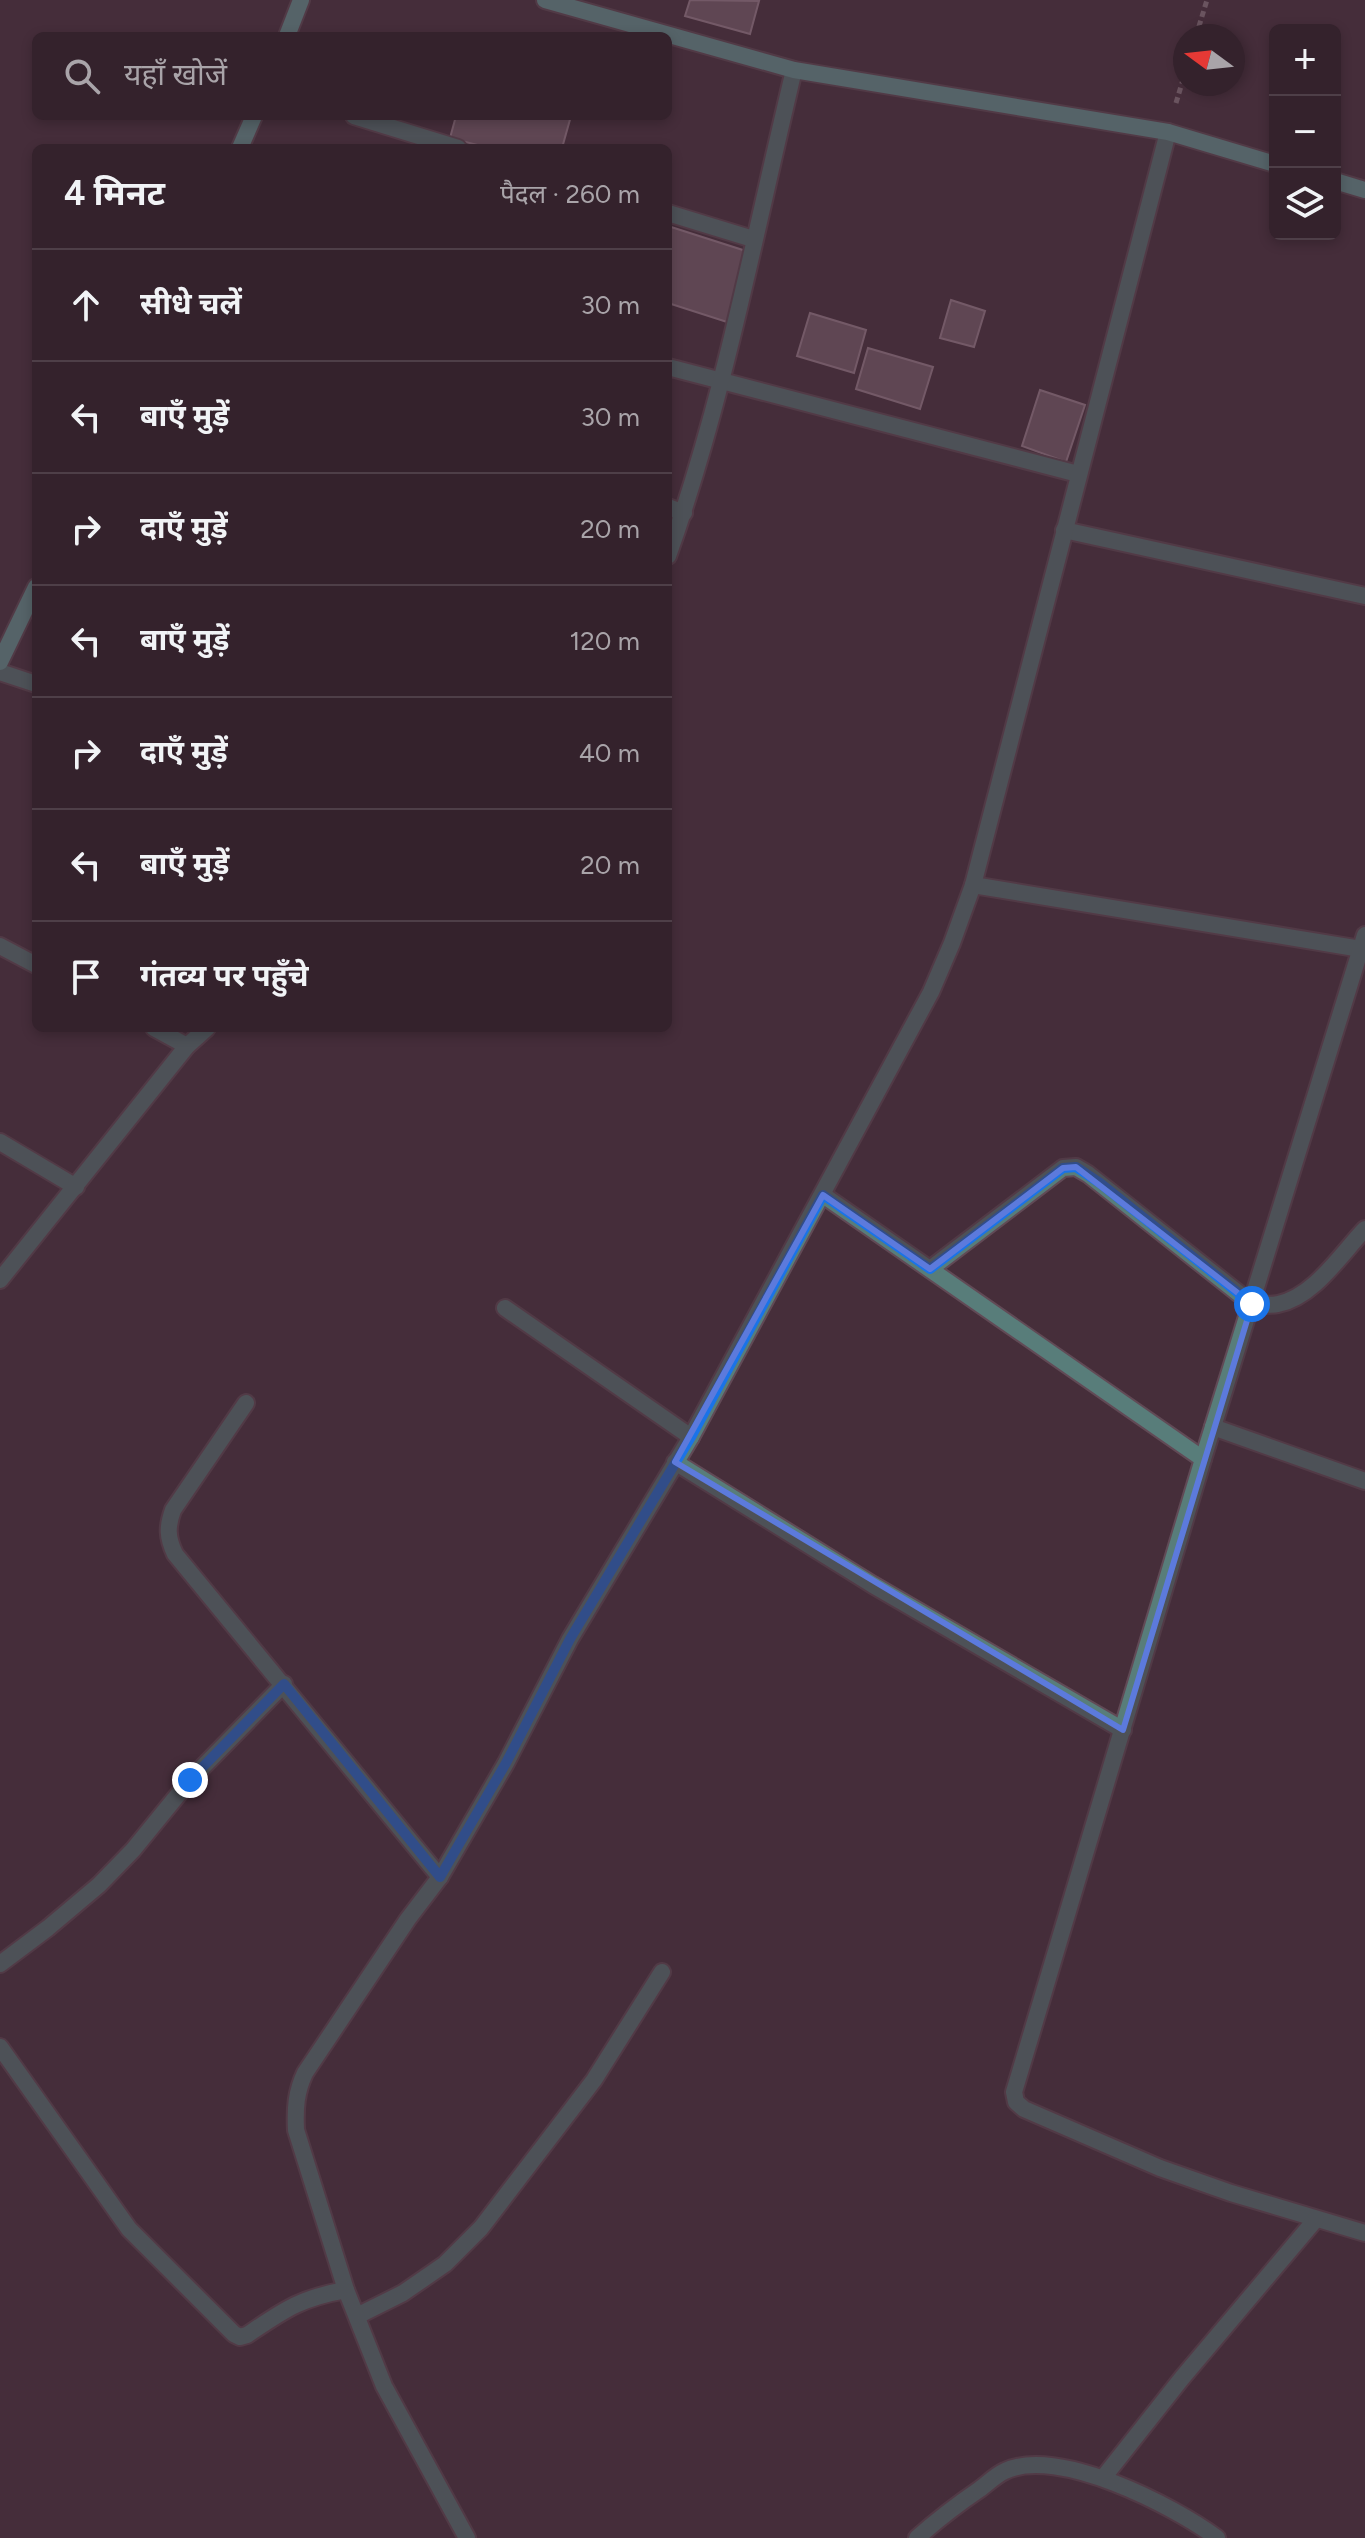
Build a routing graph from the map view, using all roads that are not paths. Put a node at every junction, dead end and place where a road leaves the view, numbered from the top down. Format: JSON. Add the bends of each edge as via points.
{"nodes":[{"id":1,"x":301,"y":0,"type":"edge"},
{"id":2,"x":545,"y":0,"type":"edge"},
{"id":3,"x":289,"y":32,"type":"edge"},
{"id":4,"x":659,"y":32,"type":"edge"},
{"id":5,"x":672,"y":36,"type":"edge"},
{"id":6,"x":794,"y":70,"type":"junction"},
{"id":7,"x":252,"y":120,"type":"edge"},
{"id":8,"x":367,"y":120,"type":"edge"},
{"id":9,"x":1168,"y":132,"type":"junction"},
{"id":10,"x":242,"y":144,"type":"edge"},
{"id":11,"x":445,"y":144,"type":"edge"},
{"id":12,"x":1269,"y":162,"type":"edge"},
{"id":13,"x":1341,"y":183,"type":"edge"},
{"id":14,"x":1365,"y":190,"type":"edge"},
{"id":15,"x":672,"y":214,"type":"edge"},
{"id":16,"x":753,"y":239,"type":"junction"},
{"id":17,"x":672,"y":368,"type":"edge"},
{"id":18,"x":720,"y":382,"type":"junction"},
{"id":19,"x":1078,"y":474,"type":"junction"},
{"id":20,"x":676,"y":510,"type":"edge"},
{"id":21,"x":1064,"y":530,"type":"junction"},
{"id":22,"x":672,"y":533,"type":"edge"},
{"id":23,"x":32,"y":595,"type":"edge"},
{"id":24,"x":1365,"y":596,"type":"edge"},
{"id":25,"x":0,"y":662,"type":"edge"},
{"id":26,"x":0,"y":672,"type":"edge"},
{"id":27,"x":32,"y":683,"type":"edge"},
{"id":28,"x":973,"y":885,"type":"junction"},
{"id":29,"x":1363,"y":942,"type":"edge"},
{"id":30,"x":0,"y":946,"type":"edge"},
{"id":31,"x":32,"y":963,"type":"edge"},
{"id":32,"x":161,"y":1032,"type":"edge"},
{"id":33,"x":203,"y":1032,"type":"edge"},
{"id":34,"x":187,"y":1046,"type":"junction"},
{"id":35,"x":0,"y":1142,"type":"edge"},
{"id":36,"x":76,"y":1187,"type":"junction"},
{"id":37,"x":823,"y":1195,"type":"junction"},
{"id":38,"x":1365,"y":1229,"type":"edge"},
{"id":39,"x":930,"y":1269,"type":"junction"},
{"id":40,"x":0,"y":1280,"type":"edge"},
{"id":41,"x":1252,"y":1304,"type":"junction"},
{"id":42,"x":505,"y":1308,"type":"dead end"},
{"id":43,"x":246,"y":1403,"type":"dead end"},
{"id":44,"x":1213,"y":1427,"type":"junction"},
{"id":45,"x":691,"y":1437,"type":"junction"},
{"id":46,"x":1203,"y":1459,"type":"junction"},
{"id":47,"x":675,"y":1462,"type":"junction"},
{"id":48,"x":1365,"y":1481,"type":"edge"},
{"id":49,"x":284,"y":1684,"type":"junction"},
{"id":50,"x":1123,"y":1730,"type":"junction"},
{"id":51,"x":440,"y":1877,"type":"junction"},
{"id":52,"x":0,"y":1964,"type":"edge"},
{"id":53,"x":662,"y":1972,"type":"dead end"},
{"id":54,"x":0,"y":2047,"type":"edge"},
{"id":55,"x":1316,"y":2219,"type":"junction"},
{"id":56,"x":1365,"y":2233,"type":"edge"},
{"id":57,"x":346,"y":2290,"type":"junction"},
{"id":58,"x":357,"y":2316,"type":"junction"},
{"id":59,"x":1103,"y":2478,"type":"junction"},
{"id":60,"x":467,"y":2538,"type":"edge"},
{"id":61,"x":917,"y":2538,"type":"edge"},
{"id":62,"x":1217,"y":2538,"type":"edge"}],
"edges":[{"from":1,"to":3,"type":"street"},
{"from":2,"to":4,"type":"street"},
{"from":5,"to":6,"type":"street"},
{"from":6,"to":9,"type":"street"},
{"from":6,"to":16,"type":"street"},
{"from":7,"to":10,"type":"street"},
{"from":8,"to":11,"type":"street"},
{"from":9,"to":12,"type":"street"},
{"from":9,"to":19,"type":"street"},
{"from":13,"to":14,"type":"street"},
{"from":15,"to":16,"type":"street"},
{"from":16,"to":18,"type":"street"},
{"from":17,"to":18,"type":"street"},
{"from":18,"to":19,"type":"street"},
{"from":18,"to":20,"type":"street"},
{"from":19,"to":21,"type":"street"},
{"from":20,"to":22,"type":"street"},
{"from":21,"to":24,"type":"street"},
{"from":21,"to":28,"type":"street"},
{"from":23,"to":25,"type":"street"},
{"from":26,"to":27,"type":"street"},
{"from":28,"to":29,"type":"street"},
{"from":28,"to":37,"type":"street","via":[[931,992]]},
{"from":29,"to":41,"type":"street"},
{"from":30,"to":31,"type":"street"},
{"from":32,"to":34,"type":"street"},
{"from":33,"to":34,"type":"street"},
{"from":34,"to":36,"type":"street"},
{"from":35,"to":36,"type":"street"},
{"from":36,"to":40,"type":"street"},
{"from":37,"to":39,"type":"street"},
{"from":37,"to":45,"type":"street"},
{"from":38,"to":41,"type":"street","via":[[1293,1299]]},
{"from":39,"to":41,"type":"street","via":[[1063,1168],[1076,1167]]},
{"from":39,"to":46,"type":"street"},
{"from":41,"to":44,"type":"street"},
{"from":42,"to":45,"type":"street"},
{"from":43,"to":49,"type":"street","via":[[173,1510],[168,1540]]},
{"from":44,"to":46,"type":"street"},
{"from":44,"to":48,"type":"street"},
{"from":45,"to":47,"type":"street"},
{"from":46,"to":50,"type":"street"},
{"from":47,"to":50,"type":"street"},
{"from":47,"to":51,"type":"street","via":[[570,1639]]},
{"from":49,"to":51,"type":"street"},
{"from":49,"to":52,"type":"street","via":[[190,1780],[99,1885]]},
{"from":50,"to":55,"type":"street","via":[[1017,2080],[1016,2102],[1160,2168]]},
{"from":51,"to":57,"type":"street","via":[[297,2089],[296,2130]]},
{"from":53,"to":58,"type":"street","via":[[594,2080],[481,2228],[445,2264]]},
{"from":54,"to":57,"type":"street","via":[[129,2229],[234,2334],[247,2335],[294,2304]]},
{"from":55,"to":56,"type":"street"},
{"from":55,"to":59,"type":"street"},
{"from":57,"to":58,"type":"street"},
{"from":58,"to":60,"type":"street","via":[[384,2386]]},
{"from":59,"to":61,"type":"street","via":[[1062,2467],[1006,2470]]},
{"from":59,"to":62,"type":"street","via":[[1158,2502]]}]}
